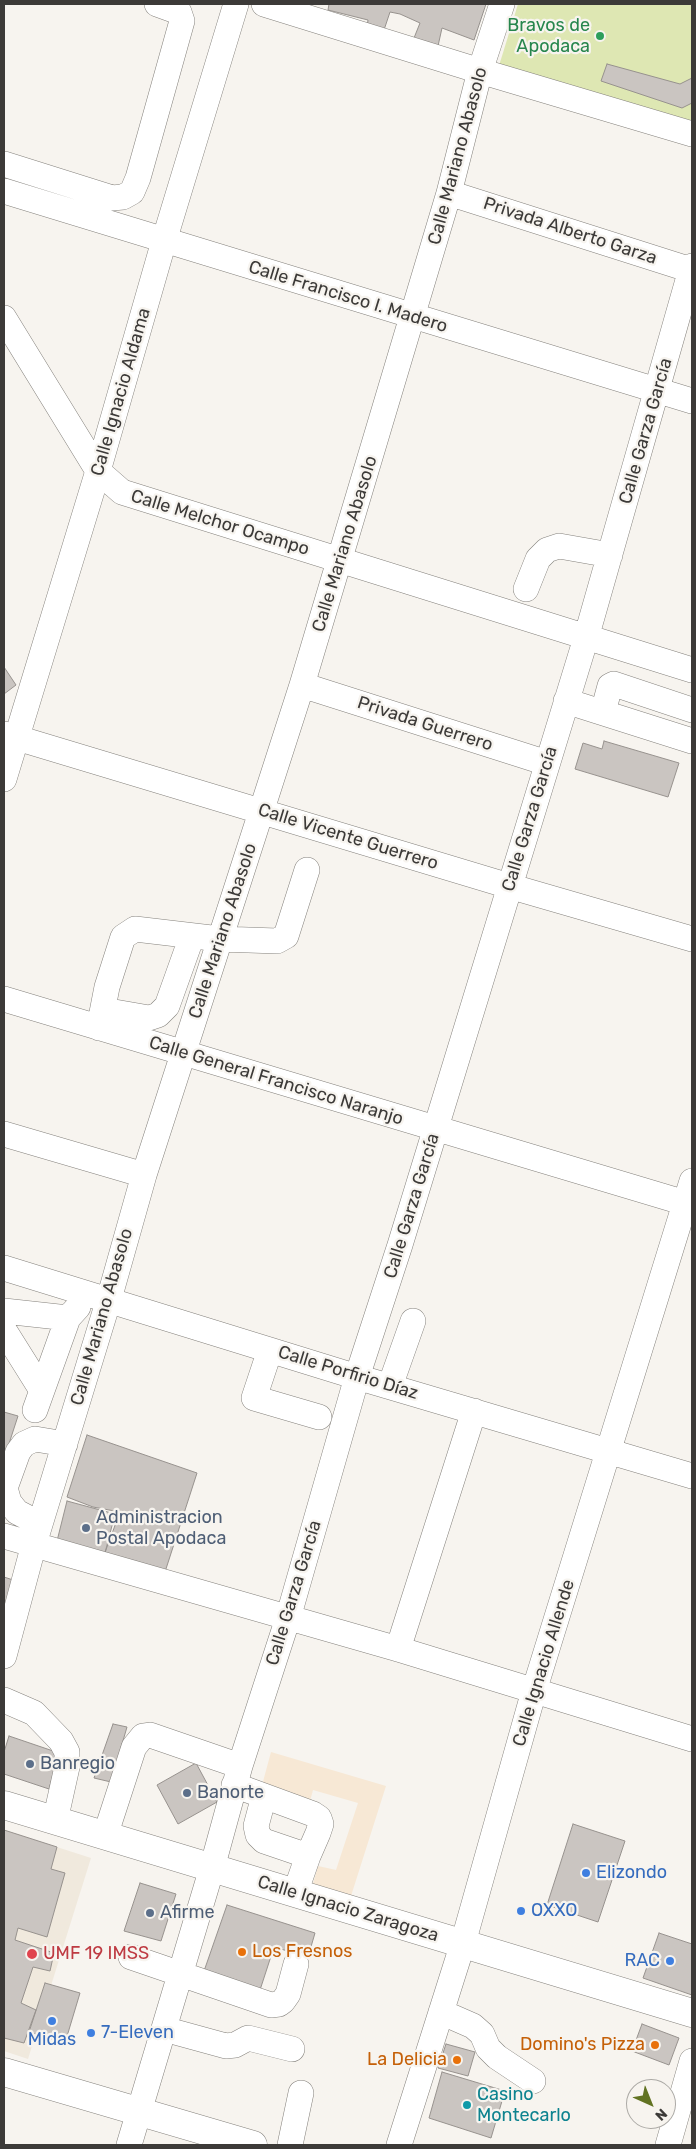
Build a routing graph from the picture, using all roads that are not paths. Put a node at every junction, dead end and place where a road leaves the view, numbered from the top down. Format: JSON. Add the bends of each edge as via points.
{"nodes":[{"id":1,"x":157,"y":4,"type":"edge"},
{"id":2,"x":236,"y":4,"type":"edge"},
{"id":3,"x":264,"y":4,"type":"edge"},
{"id":4,"x":502,"y":4,"type":"edge"},
{"id":5,"x":480,"y":71,"type":"junction"},
{"id":6,"x":692,"y":134,"type":"edge"},
{"id":7,"x":4,"y":164,"type":"edge"},
{"id":8,"x":4,"y":191,"type":"edge"},
{"id":9,"x":450,"y":193,"type":"junction"},
{"id":10,"x":164,"y":241,"type":"junction"},
{"id":11,"x":692,"y":268,"type":"edge"},
{"id":12,"x":413,"y":317,"type":"junction"},
{"id":13,"x":4,"y":318,"type":"edge"},
{"id":14,"x":658,"y":391,"type":"junction"},
{"id":15,"x":692,"y":401,"type":"edge"},
{"id":16,"x":98,"y":471,"type":"junction"},
{"id":17,"x":610,"y":555,"type":"junction"},
{"id":18,"x":340,"y":560,"type":"junction"},
{"id":19,"x":526,"y":589,"type":"dead end"},
{"id":20,"x":586,"y":638,"type":"junction"},
{"id":21,"x":692,"y":670,"type":"edge"},
{"id":22,"x":302,"y":685,"type":"junction"},
{"id":23,"x":566,"y":701,"type":"junction"},
{"id":24,"x":692,"y":710,"type":"edge"},
{"id":25,"x":603,"y":712,"type":"junction"},
{"id":26,"x":10,"y":736,"type":"edge"},
{"id":27,"x":692,"y":741,"type":"edge"},
{"id":28,"x":547,"y":763,"type":"junction"},
{"id":29,"x":4,"y":780,"type":"edge"},
{"id":30,"x":262,"y":811,"type":"junction"},
{"id":31,"x":307,"y":870,"type":"dead end"},
{"id":32,"x":509,"y":886,"type":"junction"},
{"id":33,"x":192,"y":936,"type":"junction"},
{"id":34,"x":220,"y":939,"type":"junction"},
{"id":35,"x":692,"y":939,"type":"edge"},
{"id":36,"x":4,"y":999,"type":"edge"},
{"id":37,"x":101,"y":1019,"type":"junction"},
{"id":38,"x":182,"y":1053,"type":"junction"},
{"id":39,"x":436,"y":1129,"type":"junction"},
{"id":40,"x":4,"y":1134,"type":"edge"},
{"id":41,"x":144,"y":1175,"type":"junction"},
{"id":42,"x":690,"y":1196,"type":"edge"},
{"id":43,"x":4,"y":1268,"type":"edge"},
{"id":44,"x":99,"y":1296,"type":"junction"},
{"id":45,"x":4,"y":1311,"type":"edge"},
{"id":46,"x":68,"y":1318,"type":"junction"},
{"id":47,"x":413,"y":1321,"type":"dead end"},
{"id":48,"x":4,"y":1330,"type":"edge"},
{"id":49,"x":270,"y":1350,"type":"junction"},
{"id":50,"x":357,"y":1377,"type":"junction"},
{"id":51,"x":390,"y":1386,"type":"junction"},
{"id":52,"x":474,"y":1411,"type":"junction"},
{"id":53,"x":319,"y":1418,"type":"dead end"},
{"id":54,"x":64,"y":1444,"type":"junction"},
{"id":55,"x":610,"y":1450,"type":"junction"},
{"id":56,"x":692,"y":1476,"type":"edge"},
{"id":57,"x":4,"y":1488,"type":"edge"},
{"id":58,"x":37,"y":1534,"type":"junction"},
{"id":59,"x":4,"y":1536,"type":"edge"},
{"id":60,"x":288,"y":1618,"type":"junction"},
{"id":61,"x":398,"y":1649,"type":"junction"},
{"id":62,"x":4,"y":1656,"type":"edge"},
{"id":63,"x":534,"y":1691,"type":"junction"},
{"id":64,"x":4,"y":1700,"type":"edge"},
{"id":65,"x":692,"y":1739,"type":"edge"},
{"id":66,"x":237,"y":1776,"type":"junction"},
{"id":67,"x":264,"y":1796,"type":"junction"},
{"id":68,"x":4,"y":1805,"type":"edge"},
{"id":69,"x":55,"y":1821,"type":"junction"},
{"id":70,"x":105,"y":1836,"type":"junction"},
{"id":71,"x":308,"y":1856,"type":"junction"},
{"id":72,"x":212,"y":1868,"type":"junction"},
{"id":73,"x":294,"y":1893,"type":"junction"},
{"id":74,"x":463,"y":1943,"type":"junction"},
{"id":75,"x":131,"y":1957,"type":"dead end"},
{"id":76,"x":296,"y":1964,"type":"dead end"},
{"id":77,"x":180,"y":1974,"type":"junction"},
{"id":78,"x":442,"y":2012,"type":"junction"},
{"id":79,"x":692,"y":2013,"type":"edge"},
{"id":80,"x":164,"y":2029,"type":"junction"},
{"id":81,"x":292,"y":2049,"type":"dead end"},
{"id":82,"x":692,"y":2061,"type":"edge"},
{"id":83,"x":4,"y":2072,"type":"edge"},
{"id":84,"x":533,"y":2081,"type":"dead end"},
{"id":85,"x":301,"y":2093,"type":"dead end"},
{"id":86,"x":686,"y":2105,"type":"edge"},
{"id":87,"x":139,"y":2112,"type":"junction"},
{"id":88,"x":212,"y":2140,"type":"edge"},
{"id":89,"x":129,"y":2145,"type":"edge"},
{"id":90,"x":253,"y":2145,"type":"edge"},
{"id":91,"x":290,"y":2145,"type":"edge"},
{"id":92,"x":400,"y":2145,"type":"edge"},
{"id":93,"x":668,"y":2145,"type":"edge"}],
"edges":[{"from":1,"to":7,"type":"street","via":[[179,12],[182,21],[132,192],[112,198]]},
{"from":2,"to":10,"type":"street","name":"Calle Ignacio Aldama"},
{"from":3,"to":5,"type":"street"},
{"from":4,"to":5,"type":"street","name":"Calle Mariano Abasolo"},
{"from":5,"to":6,"type":"street"},
{"from":5,"to":9,"type":"street","name":"Calle Mariano Abasolo"},
{"from":8,"to":10,"type":"street","name":"Calle Francisco I. Madero"},
{"from":9,"to":11,"type":"street","name":"Privada Alberto Garza"},
{"from":9,"to":12,"type":"street","name":"Calle Mariano Abasolo"},
{"from":10,"to":12,"type":"street","name":"Calle Francisco I. Madero"},
{"from":10,"to":16,"type":"street","name":"Calle Ignacio Aldama"},
{"from":11,"to":14,"type":"street","name":"Calle Garza García"},
{"from":12,"to":14,"type":"street","name":"Calle Francisco I. Madero"},
{"from":12,"to":18,"type":"street","name":"Calle Mariano Abasolo"},
{"from":13,"to":16,"type":"street","name":"Calle Melchor Ocampo"},
{"from":14,"to":15,"type":"street","name":"Calle Francisco I. Madero"},
{"from":14,"to":17,"type":"street","name":"Calle Garza García"},
{"from":16,"to":18,"type":"street","name":"Calle Melchor Ocampo","via":[[122,492],[136,498]]},
{"from":16,"to":26,"type":"street","name":"Calle Ignacio Aldama"},
{"from":17,"to":19,"type":"street","via":[[559,546],[547,550],[538,558]]},
{"from":17,"to":20,"type":"street","name":"Calle Garza García"},
{"from":18,"to":20,"type":"street","name":"Calle Melchor Ocampo"},
{"from":18,"to":22,"type":"street","name":"Calle Mariano Abasolo"},
{"from":20,"to":21,"type":"street","name":"Calle Melchor Ocampo"},
{"from":20,"to":23,"type":"street","name":"Calle Garza García"},
{"from":22,"to":28,"type":"street","name":"Privada Guerrero"},
{"from":22,"to":30,"type":"street","name":"Calle Mariano Abasolo"},
{"from":23,"to":25,"type":"street"},
{"from":23,"to":28,"type":"street","name":"Calle Garza García"},
{"from":24,"to":25,"type":"street","via":[[614,684],[610,686]]},
{"from":25,"to":27,"type":"street"},
{"from":26,"to":29,"type":"street","name":"Calle Ignacio Aldama"},
{"from":26,"to":30,"type":"street","name":"Calle Vicente Guerrero"},
{"from":28,"to":32,"type":"street","name":"Calle Garza García"},
{"from":30,"to":32,"type":"street","name":"Calle Vicente Guerrero"},
{"from":30,"to":34,"type":"street","name":"Calle Mariano Abasolo"},
{"from":31,"to":34,"type":"street","via":[[286,936],[277,941]]},
{"from":32,"to":35,"type":"street","name":"Calle Vicente Guerrero"},
{"from":32,"to":39,"type":"street","name":"Calle Garza García"},
{"from":33,"to":34,"type":"street"},
{"from":33,"to":37,"type":"street","via":[[167,1006],[158,1015]]},
{"from":33,"to":37,"type":"street","via":[[135,929],[124,937],[107,988]]},
{"from":34,"to":38,"type":"street","name":"Calle Mariano Abasolo"},
{"from":36,"to":37,"type":"street","name":"Calle General Francisco Naranjo"},
{"from":37,"to":38,"type":"street","name":"Calle General Francisco Naranjo"},
{"from":38,"to":39,"type":"street","name":"Calle General Francisco Naranjo"},
{"from":38,"to":41,"type":"street","name":"Calle Mariano Abasolo"},
{"from":39,"to":42,"type":"street","name":"Calle General Francisco Naranjo"},
{"from":39,"to":50,"type":"street","name":"Calle Garza García"},
{"from":40,"to":41,"type":"street"},
{"from":41,"to":44,"type":"street","name":"Calle Mariano Abasolo"},
{"from":42,"to":55,"type":"street","name":"Calle Ignacio Allende"},
{"from":43,"to":44,"type":"street","name":"Calle Porfirio Díaz"},
{"from":44,"to":46,"type":"street"},
{"from":44,"to":49,"type":"street","name":"Calle Porfirio Díaz"},
{"from":44,"to":54,"type":"street","name":"Calle Mariano Abasolo"},
{"from":45,"to":46,"type":"street"},
{"from":46,"to":48,"type":"street","via":[[38,1400]]},
{"from":47,"to":51,"type":"street"},
{"from":49,"to":50,"type":"street","name":"Calle Porfirio Díaz"},
{"from":49,"to":53,"type":"street","via":[[254,1398]]},
{"from":50,"to":51,"type":"street","name":"Calle Porfirio Díaz"},
{"from":50,"to":60,"type":"street","name":"Calle Garza García"},
{"from":51,"to":52,"type":"street","name":"Calle Porfirio Díaz"},
{"from":52,"to":55,"type":"street","name":"Calle Porfirio Díaz"},
{"from":52,"to":61,"type":"street"},
{"from":54,"to":57,"type":"street","via":[[35,1439],[24,1444]]},
{"from":54,"to":58,"type":"street","name":"Calle Mariano Abasolo"},
{"from":55,"to":56,"type":"street","name":"Calle Porfirio Díaz"},
{"from":55,"to":63,"type":"street","name":"Calle Ignacio Allende"},
{"from":57,"to":58,"type":"street","via":[[9,1502]]},
{"from":58,"to":59,"type":"street"},
{"from":58,"to":60,"type":"street"},
{"from":58,"to":62,"type":"street","name":"Calle Mariano Abasolo"},
{"from":60,"to":61,"type":"street"},
{"from":60,"to":66,"type":"street","name":"Calle Garza García"},
{"from":61,"to":63,"type":"street"},
{"from":63,"to":65,"type":"street"},
{"from":63,"to":74,"type":"street","name":"Calle Ignacio Allende"},
{"from":64,"to":69,"type":"street","via":[[34,1713],[61,1741],[67,1752],[67,1767]]},
{"from":66,"to":67,"type":"street"},
{"from":66,"to":70,"type":"street","via":[[150,1736],[143,1736],[134,1747]]},
{"from":66,"to":72,"type":"street","name":"Calle Garza García"},
{"from":67,"to":71,"type":"street","via":[[256,1826],[258,1835],[264,1841]]},
{"from":67,"to":71,"type":"street","via":[[320,1818],[321,1824]]},
{"from":68,"to":69,"type":"main road","name":"Calle Ignacio Zaragoza"},
{"from":69,"to":70,"type":"main road","name":"Calle Ignacio Zaragoza"},
{"from":70,"to":72,"type":"main road","name":"Calle Ignacio Zaragoza"},
{"from":71,"to":73,"type":"street"},
{"from":72,"to":73,"type":"main road","name":"Calle Ignacio Zaragoza"},
{"from":72,"to":77,"type":"street","name":"Calle Garza García"},
{"from":73,"to":74,"type":"main road","name":"Calle Ignacio Zaragoza"},
{"from":74,"to":78,"type":"street","name":"Calle Ignacio Allende"},
{"from":74,"to":79,"type":"main road","name":"Calle Ignacio Zaragoza"},
{"from":75,"to":77,"type":"street"},
{"from":76,"to":77,"type":"street","via":[[288,1994],[279,2004],[271,2005]]},
{"from":77,"to":80,"type":"street","name":"Calle Garza García"},
{"from":78,"to":84,"type":"street","via":[[473,2026],[497,2057]]},
{"from":78,"to":92,"type":"street","name":"Calle Ignacio Allende"},
{"from":80,"to":81,"type":"street","via":[[226,2046],[248,2038]]},
{"from":80,"to":87,"type":"street","name":"Calle Garza García"},
{"from":82,"to":86,"type":"street"},
{"from":83,"to":87,"type":"main road"},
{"from":85,"to":91,"type":"street"},
{"from":86,"to":93,"type":"street"},
{"from":87,"to":88,"type":"main road"},
{"from":87,"to":89,"type":"street","name":"Calle Garza García"},
{"from":88,"to":90,"type":"main road"}]}
